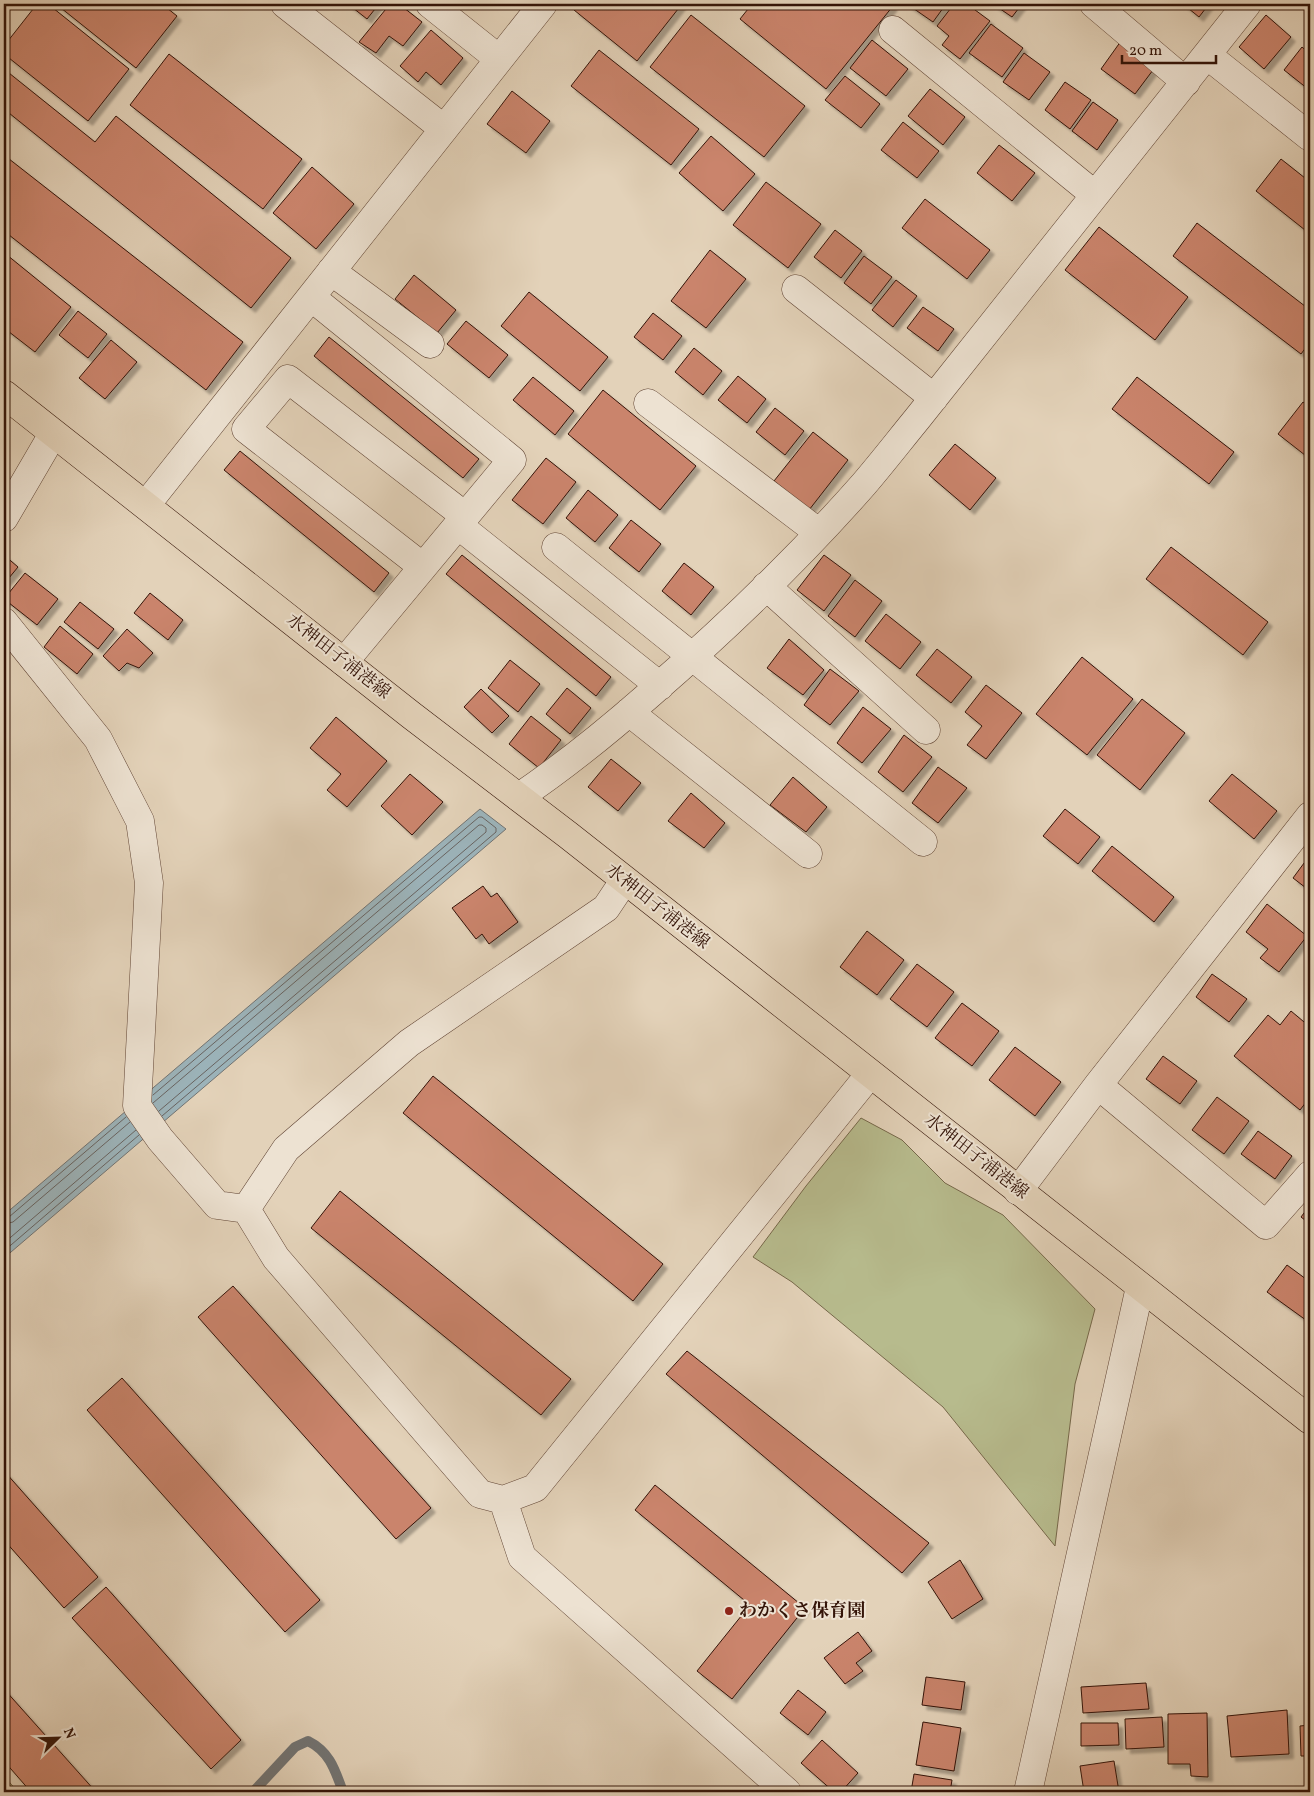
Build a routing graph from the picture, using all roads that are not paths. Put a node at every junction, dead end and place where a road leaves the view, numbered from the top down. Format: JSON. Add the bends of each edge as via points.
{"nodes":[{"id":1,"x":285,"y":4,"type":"edge"},
{"id":2,"x":430,"y":4,"type":"edge"},
{"id":3,"x":542,"y":4,"type":"edge"},
{"id":4,"x":1094,"y":4,"type":"edge"},
{"id":5,"x":1247,"y":4,"type":"edge"},
{"id":6,"x":893,"y":30,"type":"dead end"},
{"id":7,"x":1207,"y":55,"type":"junction"},
{"id":8,"x":499,"y":58,"type":"junction"},
{"id":9,"x":1186,"y":82,"type":"junction"},
{"id":10,"x":444,"y":129,"type":"junction"},
{"id":11,"x":1310,"y":137,"type":"edge"},
{"id":12,"x":1095,"y":195,"type":"junction"},
{"id":13,"x":331,"y":271,"type":"junction"},
{"id":14,"x":796,"y":289,"type":"dead end"},
{"id":15,"x":311,"y":297,"type":"junction"},
{"id":16,"x":430,"y":344,"type":"dead end"},
{"id":17,"x":4,"y":394,"type":"edge"},
{"id":18,"x":934,"y":398,"type":"junction"},
{"id":19,"x":648,"y":403,"type":"dead end"},
{"id":20,"x":54,"y":434,"type":"junction"},
{"id":21,"x":146,"y":505,"type":"junction"},
{"id":22,"x":4,"y":518,"type":"edge"},
{"id":23,"x":462,"y":520,"type":"junction"},
{"id":24,"x":818,"y":532,"type":"junction"},
{"id":25,"x":556,"y":547,"type":"dead end"},
{"id":26,"x":423,"y":567,"type":"junction"},
{"id":27,"x":766,"y":586,"type":"junction"},
{"id":28,"x":4,"y":622,"type":"edge"},
{"id":29,"x":692,"y":658,"type":"junction"},
{"id":30,"x":344,"y":662,"type":"junction"},
{"id":31,"x":660,"y":686,"type":"junction"},
{"id":32,"x":629,"y":712,"type":"junction"},
{"id":33,"x":926,"y":730,"type":"dead end"},
{"id":34,"x":519,"y":798,"type":"junction"},
{"id":35,"x":1310,"y":816,"type":"edge"},
{"id":36,"x":923,"y":842,"type":"dead end"},
{"id":37,"x":808,"y":854,"type":"dead end"},
{"id":38,"x":624,"y":881,"type":"junction"},
{"id":39,"x":870,"y":1074,"type":"junction"},
{"id":40,"x":1098,"y":1085,"type":"junction"},
{"id":41,"x":1310,"y":1175,"type":"edge"},
{"id":42,"x":1018,"y":1191,"type":"junction"},
{"id":43,"x":246,"y":1209,"type":"junction"},
{"id":44,"x":1140,"y":1286,"type":"junction"},
{"id":45,"x":1310,"y":1420,"type":"edge"},
{"id":46,"x":503,"y":1500,"type":"junction"},
{"id":47,"x":787,"y":1792,"type":"edge"},
{"id":48,"x":1028,"y":1792,"type":"edge"}],
"edges":[{"from":1,"to":10,"type":"street"},
{"from":2,"to":8,"type":"street"},
{"from":3,"to":8,"type":"street"},
{"from":4,"to":9,"type":"street"},
{"from":5,"to":7,"type":"street"},
{"from":6,"to":12,"type":"street"},
{"from":7,"to":9,"type":"street"},
{"from":7,"to":11,"type":"street"},
{"from":8,"to":10,"type":"street"},
{"from":9,"to":12,"type":"street"},
{"from":10,"to":13,"type":"street"},
{"from":12,"to":18,"type":"street"},
{"from":13,"to":15,"type":"street"},
{"from":13,"to":16,"type":"street"},
{"from":14,"to":18,"type":"street"},
{"from":15,"to":21,"type":"street"},
{"from":15,"to":23,"type":"street","via":[[512,460]]},
{"from":17,"to":20,"type":"main road","name":"水神田子浦港線"},
{"from":18,"to":24,"type":"street","via":[[864,484]]},
{"from":19,"to":24,"type":"street"},
{"from":20,"to":21,"type":"main road","name":"水神田子浦港線"},
{"from":20,"to":22,"type":"street"},
{"from":21,"to":30,"type":"main road","name":"水神田子浦港線"},
{"from":23,"to":26,"type":"street"},
{"from":23,"to":26,"type":"street","via":[[288,379],[246,429]]},
{"from":23,"to":31,"type":"street"},
{"from":24,"to":27,"type":"street"},
{"from":25,"to":29,"type":"street"},
{"from":26,"to":30,"type":"street"},
{"from":27,"to":29,"type":"street"},
{"from":27,"to":33,"type":"street"},
{"from":28,"to":43,"type":"street","via":[[98,739],[140,821],[149,883],[137,1106],[217,1205]]},
{"from":29,"to":31,"type":"street"},
{"from":29,"to":36,"type":"street"},
{"from":30,"to":34,"type":"main road","name":"水神田子浦港線"},
{"from":31,"to":32,"type":"street"},
{"from":32,"to":34,"type":"street"},
{"from":32,"to":37,"type":"street"},
{"from":34,"to":38,"type":"main road","name":"水神田子浦港線"},
{"from":35,"to":40,"type":"street"},
{"from":38,"to":39,"type":"main road","name":"水神田子浦港線"},
{"from":38,"to":43,"type":"street","via":[[606,908],[409,1042],[300,1136],[286,1149]]},
{"from":39,"to":42,"type":"main road","name":"水神田子浦港線"},
{"from":39,"to":46,"type":"street","via":[[535,1488]]},
{"from":40,"to":41,"type":"street","via":[[1266,1225]]},
{"from":40,"to":42,"type":"street"},
{"from":42,"to":44,"type":"main road","name":"水神田子浦港線"},
{"from":43,"to":46,"type":"street","via":[[276,1258],[480,1494]]},
{"from":44,"to":45,"type":"main road","name":"水神田子浦港線"},
{"from":44,"to":48,"type":"street"},
{"from":46,"to":47,"type":"street","via":[[522,1557]]}]}
